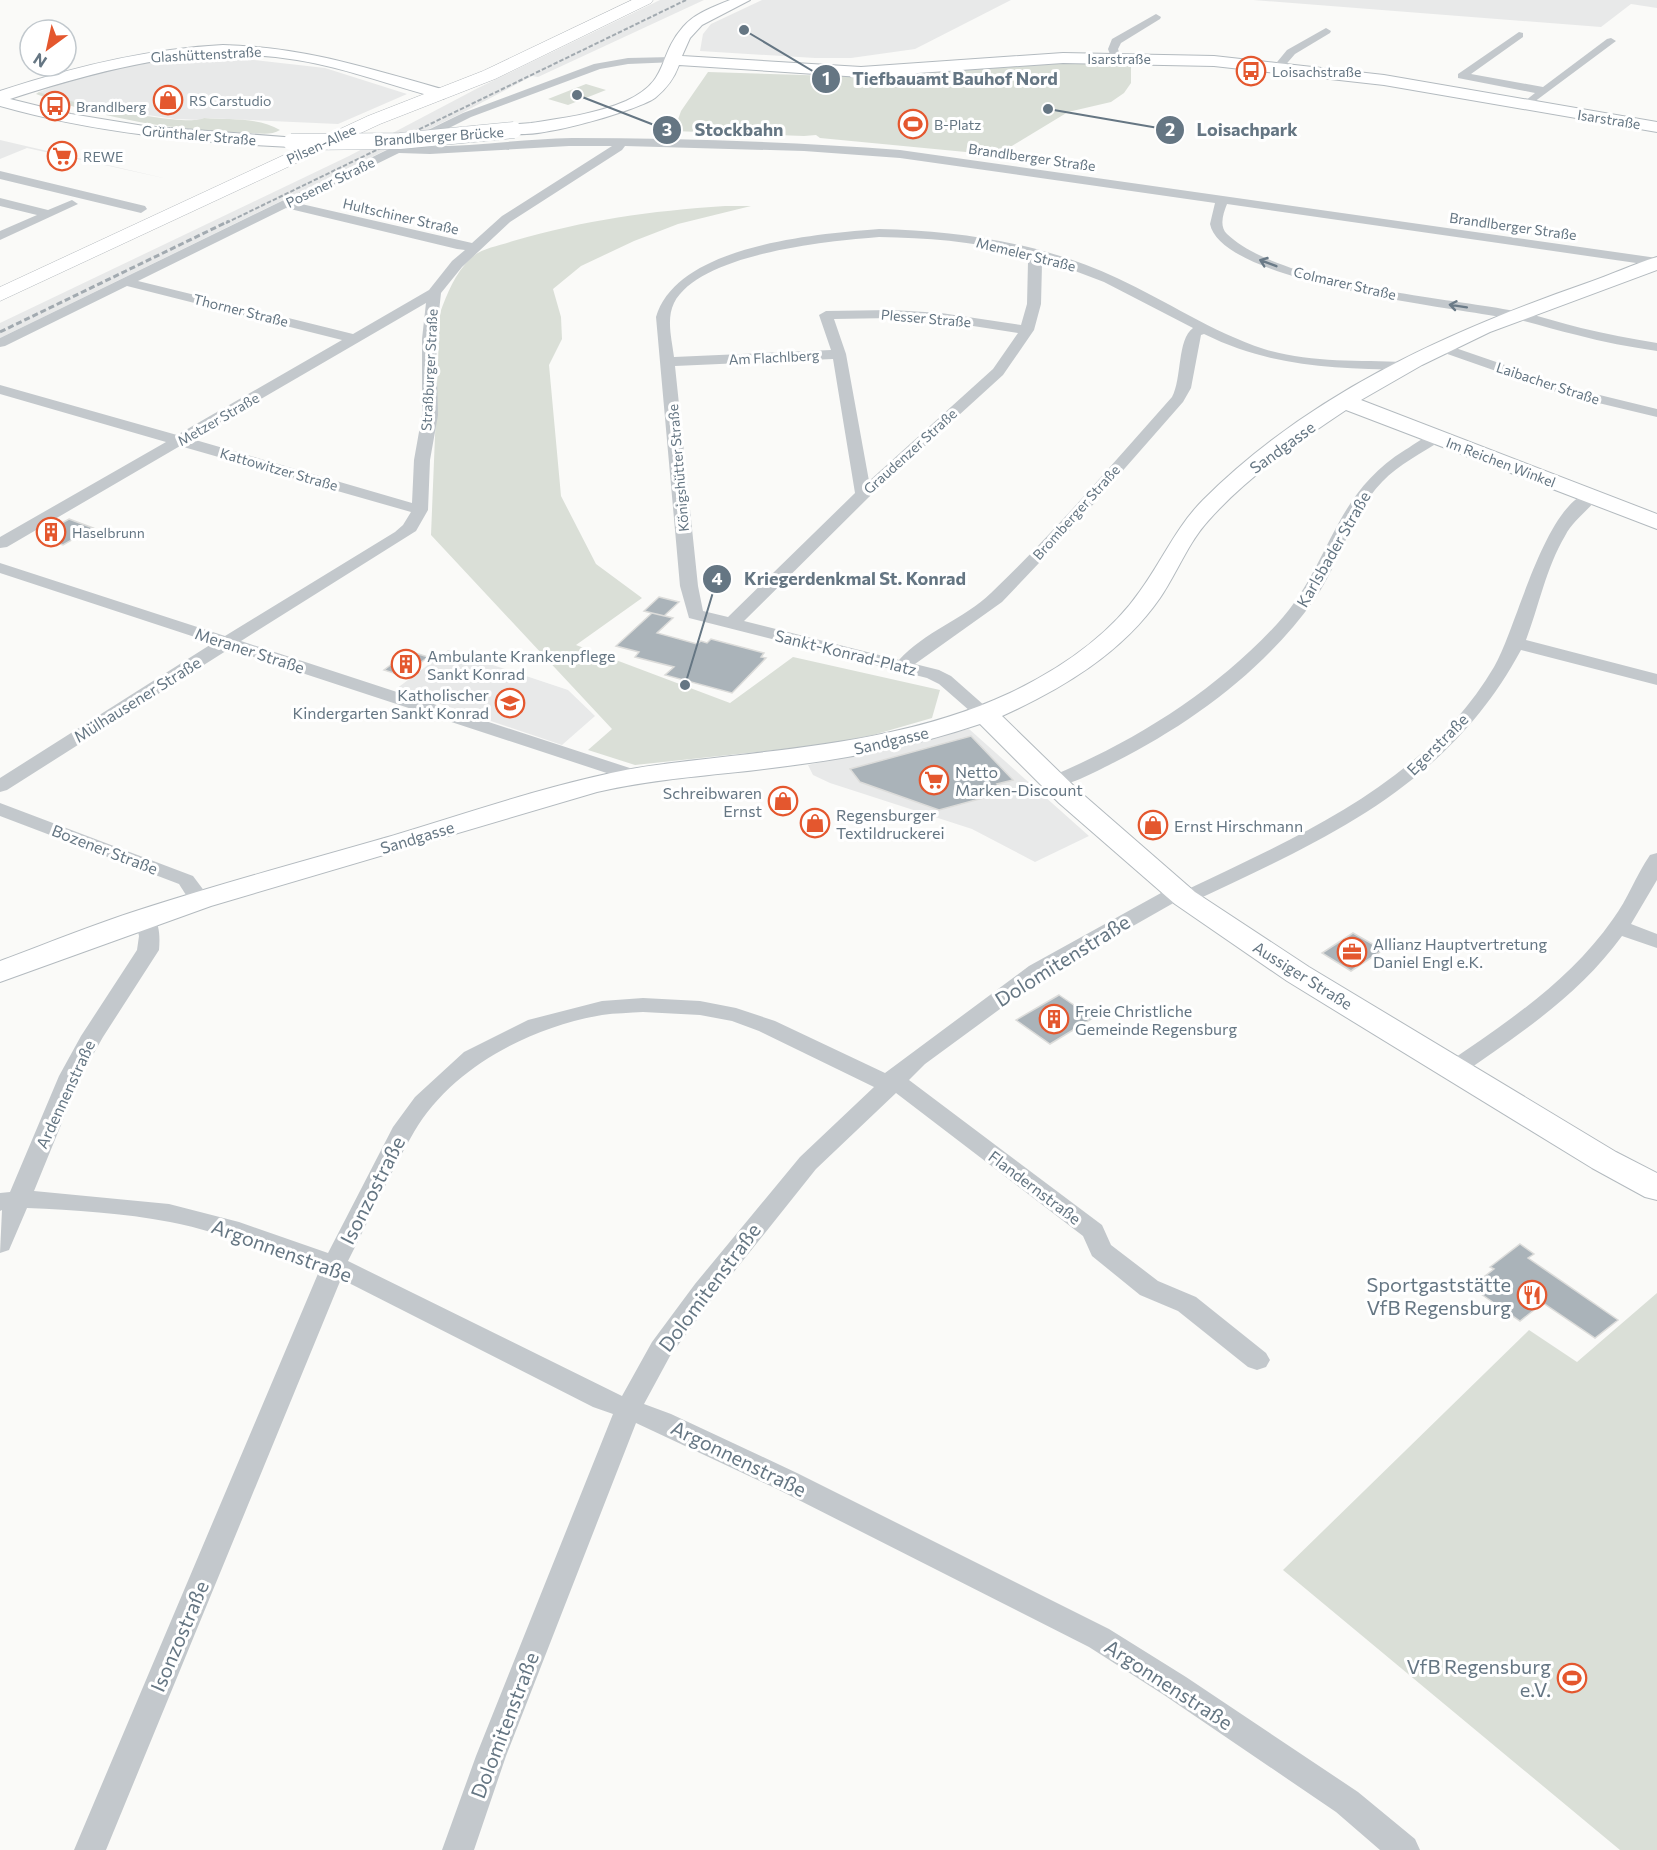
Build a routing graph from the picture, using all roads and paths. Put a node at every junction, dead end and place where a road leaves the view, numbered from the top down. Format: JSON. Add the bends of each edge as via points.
{"nodes":[{"id":1,"x":645,"y":0,"type":"edge"},
{"id":2,"x":742,"y":0,"type":"edge"},
{"id":3,"x":1156,"y":17,"type":"dead end"},
{"id":4,"x":1326,"y":31,"type":"dead end"},
{"id":5,"x":1519,"y":34,"type":"dead end"},
{"id":6,"x":1611,"y":40,"type":"dead end"},
{"id":7,"x":1116,"y":58,"type":"junction"},
{"id":8,"x":672,"y":60,"type":"junction"},
{"id":9,"x":1278,"y":67,"type":"junction"},
{"id":10,"x":1545,"y":91,"type":"junction"},
{"id":11,"x":443,"y":94,"type":"junction"},
{"id":12,"x":1,"y":96,"type":"edge"},
{"id":13,"x":1526,"y":105,"type":"junction"},
{"id":14,"x":1657,"y":127,"type":"edge"},
{"id":15,"x":291,"y":142,"type":"joint"},
{"id":16,"x":621,"y":142,"type":"junction"},
{"id":17,"x":398,"y":149,"type":"junction"},
{"id":18,"x":0,"y":175,"type":"edge"},
{"id":19,"x":1223,"y":200,"type":"junction"},
{"id":20,"x":0,"y":202,"type":"edge"},
{"id":21,"x":72,"y":204,"type":"dead end"},
{"id":22,"x":285,"y":204,"type":"junction"},
{"id":23,"x":141,"y":209,"type":"dead end"},
{"id":24,"x":50,"y":214,"type":"junction"},
{"id":25,"x":0,"y":236,"type":"edge"},
{"id":26,"x":475,"y":247,"type":"junction"},
{"id":27,"x":1044,"y":256,"type":"junction"},
{"id":28,"x":1657,"y":262,"type":"edge"},
{"id":29,"x":126,"y":282,"type":"junction"},
{"id":30,"x":434,"y":293,"type":"junction"},
{"id":31,"x":0,"y":295,"type":"edge"},
{"id":32,"x":826,"y":315,"type":"joint"},
{"id":33,"x":1515,"y":315,"type":"junction"},
{"id":34,"x":663,"y":321,"type":"joint"},
{"id":35,"x":1205,"y":329,"type":"junction"},
{"id":36,"x":1027,"y":330,"type":"junction"},
{"id":37,"x":355,"y":339,"type":"junction"},
{"id":38,"x":0,"y":343,"type":"edge"},
{"id":39,"x":1657,"y":346,"type":"edge"},
{"id":40,"x":1441,"y":347,"type":"junction"},
{"id":41,"x":838,"y":354,"type":"junction"},
{"id":42,"x":668,"y":362,"type":"junction"},
{"id":43,"x":1404,"y":366,"type":"junction"},
{"id":44,"x":0,"y":389,"type":"edge"},
{"id":45,"x":1346,"y":402,"type":"junction"},
{"id":46,"x":1657,"y":413,"type":"edge"},
{"id":47,"x":1437,"y":437,"type":"junction"},
{"id":48,"x":180,"y":441,"type":"junction"},
{"id":49,"x":863,"y":494,"type":"junction"},
{"id":50,"x":1590,"y":497,"type":"junction"},
{"id":51,"x":420,"y":510,"type":"junction"},
{"id":52,"x":1657,"y":522,"type":"edge"},
{"id":53,"x":0,"y":543,"type":"edge"},
{"id":54,"x":1,"y":568,"type":"edge"},
{"id":55,"x":694,"y":615,"type":"joint"},
{"id":56,"x":731,"y":624,"type":"junction"},
{"id":57,"x":226,"y":642,"type":"junction"},
{"id":58,"x":1516,"y":643,"type":"junction"},
{"id":59,"x":903,"y":666,"type":"junction"},
{"id":60,"x":1657,"y":680,"type":"edge"},
{"id":61,"x":985,"y":714,"type":"junction"},
{"id":62,"x":635,"y":776,"type":"junction"},
{"id":63,"x":1054,"y":782,"type":"junction"},
{"id":64,"x":0,"y":786,"type":"edge"},
{"id":65,"x":0,"y":809,"type":"edge"},
{"id":66,"x":1657,"y":859,"type":"edge"},
{"id":67,"x":1181,"y":895,"type":"junction"},
{"id":68,"x":201,"y":900,"type":"junction"},
{"id":69,"x":145,"y":918,"type":"junction"},
{"id":70,"x":1618,"y":927,"type":"junction"},
{"id":71,"x":1657,"y":941,"type":"edge"},
{"id":72,"x":0,"y":972,"type":"edge"},
{"id":73,"x":1454,"y":1069,"type":"junction"},
{"id":74,"x":891,"y":1082,"type":"junction"},
{"id":75,"x":1657,"y":1188,"type":"edge"},
{"id":76,"x":10,"y":1200,"type":"edge"},
{"id":77,"x":0,"y":1244,"type":"edge"},
{"id":78,"x":333,"y":1265,"type":"junction"},
{"id":79,"x":1257,"y":1360,"type":"dead end"},
{"id":80,"x":628,"y":1408,"type":"junction"},
{"id":81,"x":90,"y":1850,"type":"edge"},
{"id":82,"x":458,"y":1850,"type":"edge"},
{"id":83,"x":1404,"y":1850,"type":"edge"}],
"edges":[{"from":1,"to":11,"type":"main road","name":"Pilsen-Allee"},
{"from":2,"to":8,"type":"street","name":"Brandlberger Brücke","via":[[693,24]]},
{"from":3,"to":7,"type":"street","via":[[1116,41]]},
{"from":4,"to":9,"type":"street","via":[[1291,52]]},
{"from":5,"to":10,"type":"street","via":[[1462,76]]},
{"from":6,"to":10,"type":"street"},
{"from":7,"to":8,"type":"street","name":"Isarstraße","via":[[1017,60],[861,72]]},
{"from":7,"to":9,"type":"street","name":"Isarstraße"},
{"from":8,"to":15,"type":"street","name":"Brandlberger Brücke","bridge":true,"via":[[664,82],[633,103],[564,122],[400,141]]},
{"from":8,"to":17,"type":"street","name":"Posener Straße","via":[[628,61],[584,70],[467,115]]},
{"from":9,"to":13,"type":"street","name":"Isarstraße","via":[[1384,80]]},
{"from":10,"to":13,"type":"street"},
{"from":11,"to":12,"type":"street","name":"Glashüttenstraße","via":[[311,58],[244,50],[123,60]]},
{"from":11,"to":31,"type":"main road","name":"Pilsen-Allee","via":[[374,120]]},
{"from":12,"to":15,"type":"street","name":"Grünthaler Straße","via":[[107,125],[213,138]]},
{"from":13,"to":14,"type":"street","name":"Isarstraße"},
{"from":16,"to":17,"type":"street","name":"Brandlberger Straße"},
{"from":16,"to":19,"type":"street","name":"Brandlberger Straße","via":[[749,144],[900,154]]},
{"from":16,"to":26,"type":"street","name":"Straßburger Straße","via":[[506,219]]},
{"from":17,"to":22,"type":"street","name":"Posener Straße"},
{"from":18,"to":23,"type":"street"},
{"from":19,"to":28,"type":"street","name":"Brandlberger Straße"},
{"from":33,"to":19,"type":"street","name":"Colmarer Straße","one_way":true,"via":[[1365,288],[1273,265],[1241,251],[1222,237],[1216,222]]},
{"from":20,"to":24,"type":"street"},
{"from":21,"to":24,"type":"street"},
{"from":22,"to":26,"type":"street","name":"Hultschiner Straße"},
{"from":22,"to":29,"type":"street","name":"Posener Straße"},
{"from":24,"to":25,"type":"street"},
{"from":26,"to":30,"type":"street","name":"Straßburger Straße"},
{"from":27,"to":34,"type":"street","name":"Memeler Straße","via":[[971,240],[908,233],[851,234],[776,246],[727,261],[687,281],[665,304]]},
{"from":27,"to":35,"type":"street","name":"Memeler Straße","via":[[1107,278]]},
{"from":27,"to":36,"type":"street","name":"Graudenzer Straße","via":[[1035,262],[1034,304]]},
{"from":28,"to":33,"type":"street","name":"Sandgasse","via":[[1627,277]]},
{"from":29,"to":37,"type":"street","name":"Thorner Straße"},
{"from":29,"to":38,"type":"street","name":"Posener Straße"},
{"from":30,"to":37,"type":"street","name":"Metzer Straße"},
{"from":30,"to":51,"type":"street","name":"Straßburger Straße","via":[[429,339],[430,414],[422,460]]},
{"from":32,"to":36,"type":"street","name":"Plesser Straße","via":[[941,317]]},
{"from":32,"to":41,"type":"street","name":"Am Flachlberg"},
{"from":33,"to":39,"type":"street","name":"Colmarer Straße","via":[[1569,330]]},
{"from":33,"to":40,"type":"street","name":"Sandgasse"},
{"from":34,"to":42,"type":"street","name":"Königshütter Straße"},
{"from":35,"to":43,"type":"street","name":"Memeler Straße","via":[[1242,346],[1281,357],[1330,364]]},
{"from":35,"to":59,"type":"street","name":"Bromberger Straße","via":[[1192,336],[1184,388],[1178,399],[1070,521],[996,598],[914,654]]},
{"from":36,"to":49,"type":"street","name":"Graudenzer Straße","via":[[998,372]]},
{"from":37,"to":48,"type":"street","name":"Metzer Straße"},
{"from":40,"to":43,"type":"street","name":"Sandgasse"},
{"from":40,"to":46,"type":"street","name":"Laibacher Straße","via":[[1570,393]]},
{"from":41,"to":42,"type":"street","name":"Am Flachlberg"},
{"from":41,"to":49,"type":"street"},
{"from":42,"to":55,"type":"street","name":"Königshütter Straße"},
{"from":43,"to":45,"type":"street","name":"Sandgasse"},
{"from":44,"to":48,"type":"street","name":"Kattowitzer Straße"},
{"from":45,"to":47,"type":"street","name":"Im Reichen Winkel"},
{"from":45,"to":61,"type":"street","name":"Sandgasse","via":[[1255,466],[1202,513],[1144,603],[1104,644],[1060,675]]},
{"from":47,"to":50,"type":"street","name":"Im Reichen Winkel"},
{"from":47,"to":63,"type":"street","name":"Karlsbader Straße","via":[[1377,478],[1348,519],[1304,601],[1270,643],[1243,668],[1208,696],[1133,744],[1086,770]]},
{"from":48,"to":51,"type":"street","name":"Kattowitzer Straße"},
{"from":48,"to":53,"type":"street","name":"Metzer Straße"},
{"from":49,"to":56,"type":"street","name":"Graudenzer Straße"},
{"from":50,"to":52,"type":"street","name":"Im Reichen Winkel"},
{"from":50,"to":58,"type":"street","name":"Egerstraße","via":[[1575,508],[1553,538]]},
{"from":51,"to":57,"type":"street","name":"Mülhausener Straße","via":[[401,535]]},
{"from":53,"to":54,"type":"street","via":[[12,551]]},
{"from":54,"to":57,"type":"street","name":"Meraner Straße"},
{"from":55,"to":56,"type":"street","name":"Sankt-Konrad-Platz"},
{"from":56,"to":59,"type":"street","name":"Sankt-Konrad-Platz"},
{"from":57,"to":62,"type":"street","name":"Meraner Straße"},
{"from":57,"to":64,"type":"street","name":"Mülhausener Straße"},
{"from":58,"to":60,"type":"street"},
{"from":58,"to":67,"type":"street","name":"Egerstraße","via":[[1477,703],[1444,741],[1392,786],[1276,854]]},
{"from":59,"to":61,"type":"street","name":"Sankt-Konrad-Platz","via":[[945,680]]},
{"from":61,"to":62,"type":"street","name":"Sandgasse","via":[[943,728],[838,752]]},
{"from":61,"to":63,"type":"street","name":"Aussiger Straße"},
{"from":62,"to":68,"type":"street","name":"Sandgasse"},
{"from":63,"to":67,"type":"street","name":"Aussiger Straße"},
{"from":65,"to":68,"type":"street","name":"Bozener Straße","via":[[186,880]]},
{"from":66,"to":70,"type":"street"},
{"from":67,"to":73,"type":"street","name":"Aussiger Straße","via":[[1298,974]]},
{"from":67,"to":74,"type":"street","name":"Dolomitenstraße","via":[[1037,971],[937,1043]]},
{"from":68,"to":69,"type":"street","name":"Sandgasse"},
{"from":69,"to":72,"type":"street","name":"Sandgasse"},
{"from":69,"to":76,"type":"street","name":"Ardennenstraße","via":[[150,936],[148,950],[92,1036]]},
{"from":70,"to":71,"type":"street"},
{"from":70,"to":73,"type":"street","via":[[1569,984]]},
{"from":73,"to":75,"type":"street","name":"Aussiger Straße"},
{"from":74,"to":78,"type":"street","name":"Isonzostraße","via":[[767,1026],[700,1008],[602,1008],[536,1025],[472,1057],[423,1103],[405,1127]]},
{"from":74,"to":79,"type":"street","name":"Flandernstraße","via":[[1093,1231],[1101,1250],[1149,1288],[1188,1304]]},
{"from":74,"to":80,"type":"street","name":"Dolomitenstraße","via":[[774,1202],[661,1349]]},
{"from":76,"to":77,"type":"street","name":"Ardennenstraße"},
{"from":76,"to":78,"type":"street","name":"Argonnenstraße","via":[[169,1213],[230,1228]]},
{"from":78,"to":80,"type":"street","name":"Argonnenstraße","via":[[602,1400]]},
{"from":78,"to":81,"type":"street","name":"Isonzostraße"},
{"from":80,"to":82,"type":"street","name":"Dolomitenstraße","via":[[491,1755]]},
{"from":80,"to":83,"type":"street","name":"Argonnenstraße","via":[[777,1476],[1099,1638],[1347,1803]]}]}
